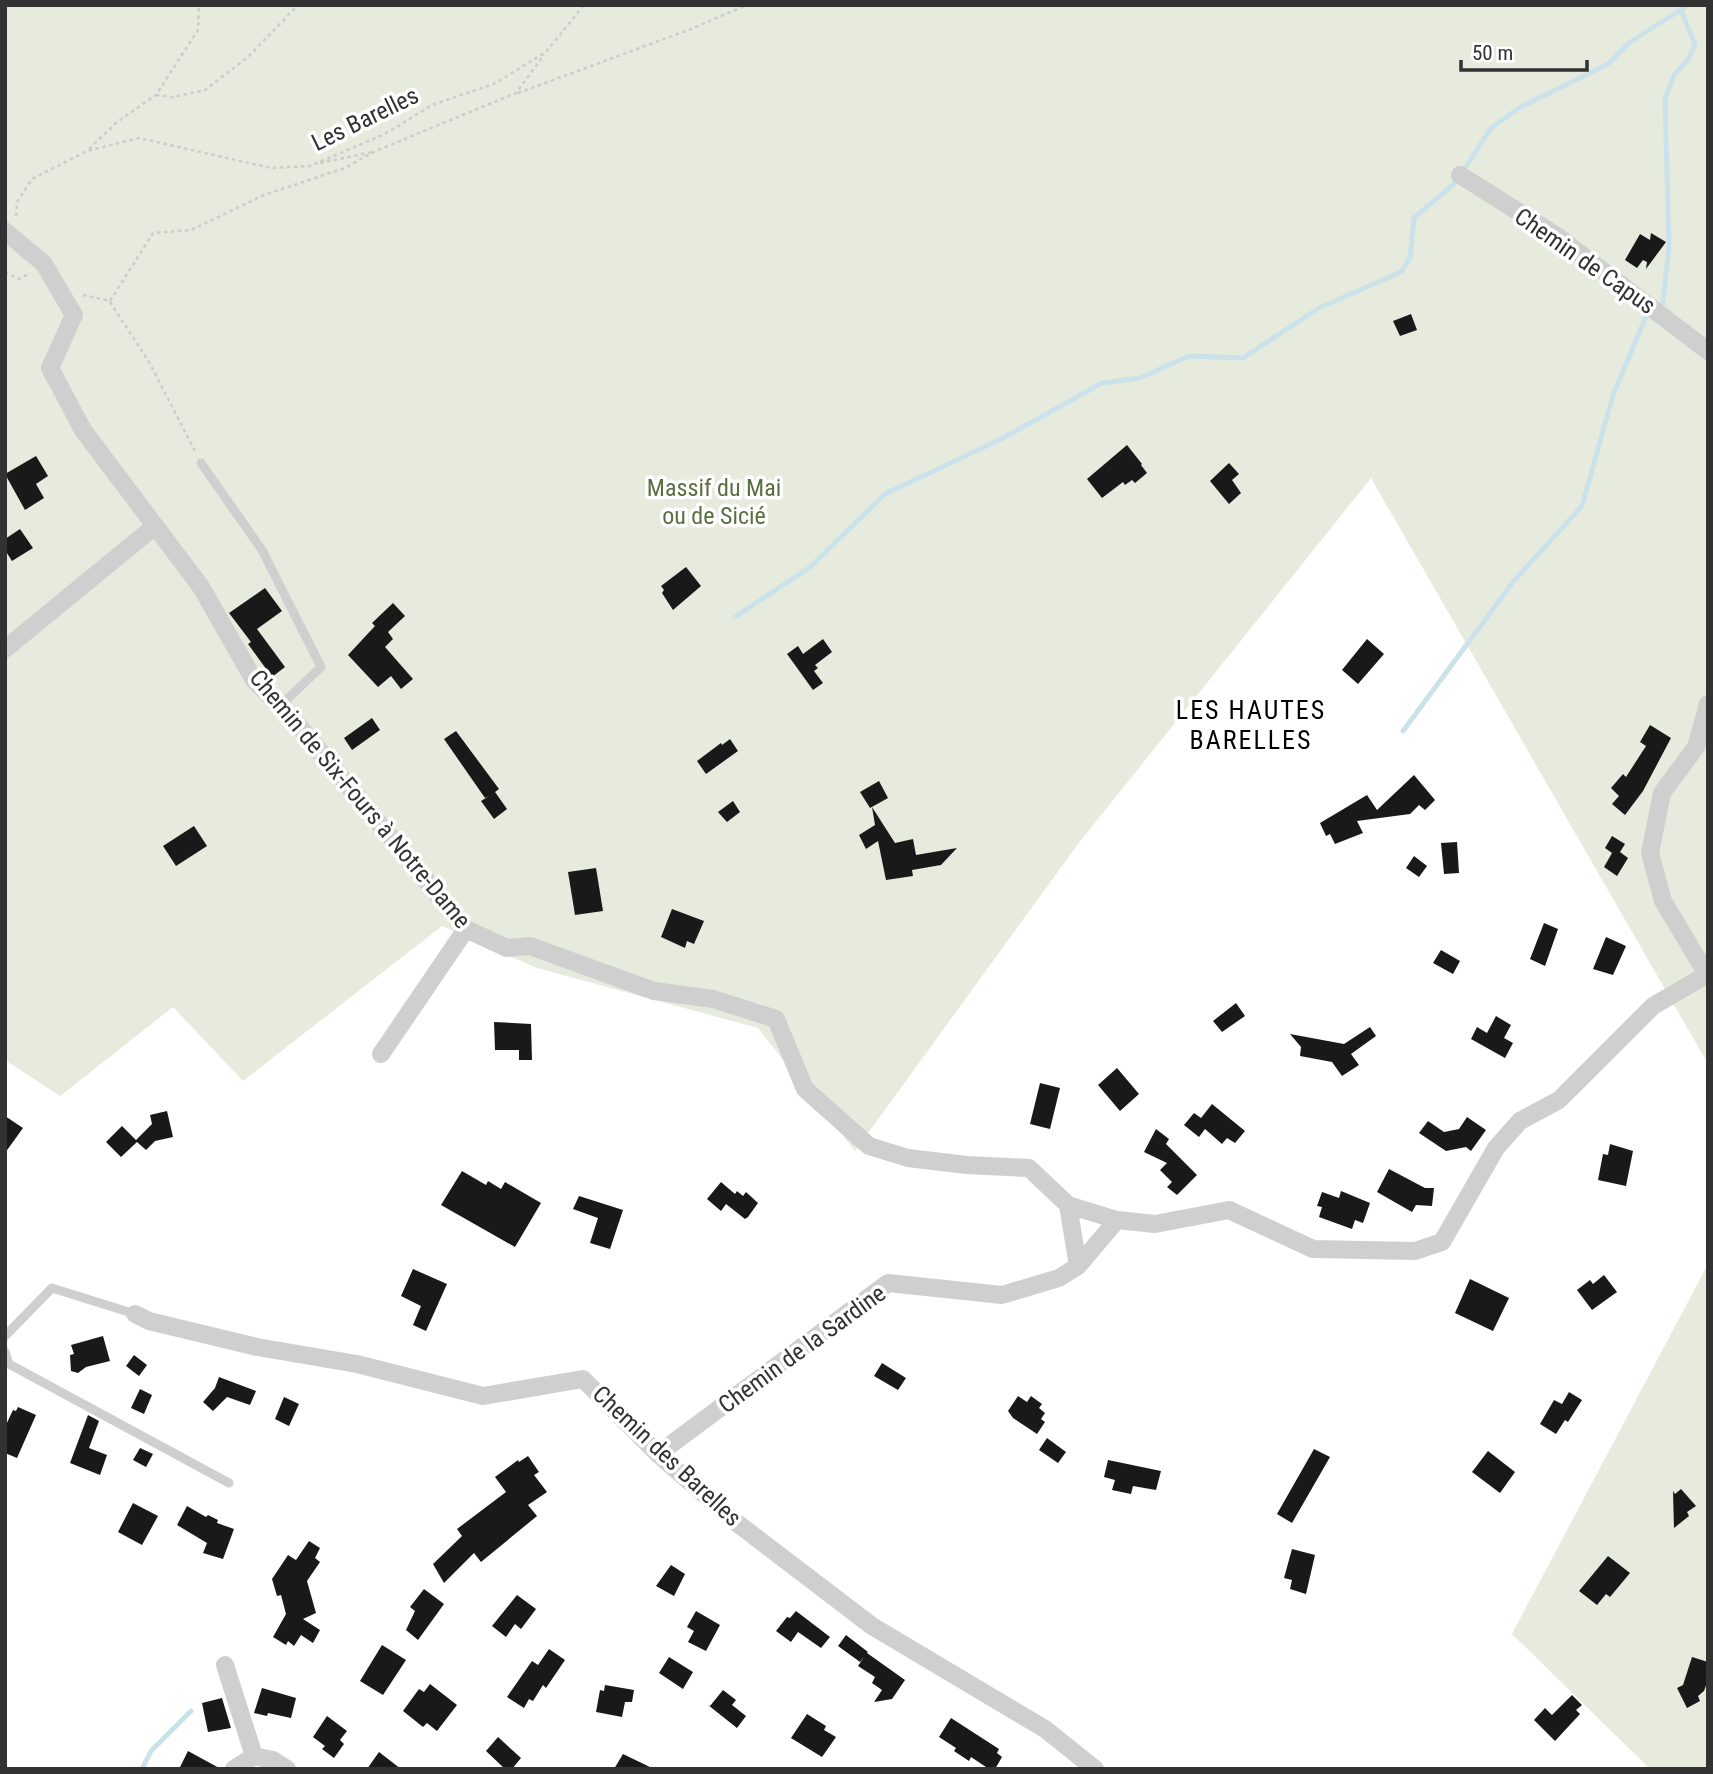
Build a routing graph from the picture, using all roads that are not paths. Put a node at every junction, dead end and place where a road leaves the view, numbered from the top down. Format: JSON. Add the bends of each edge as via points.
{"nodes":[{"id":1,"x":1460,"y":175,"type":"dead end"},
{"id":2,"x":9,"y":234,"type":"edge"},
{"id":3,"x":1708,"y":351,"type":"edge"},
{"id":4,"x":201,"y":463,"type":"road end"},
{"id":5,"x":155,"y":526,"type":"junction"},
{"id":6,"x":5,"y":649,"type":"edge"},
{"id":7,"x":1708,"y":704,"type":"edge"},
{"id":8,"x":280,"y":706,"type":"junction"},
{"id":9,"x":466,"y":929,"type":"junction"},
{"id":10,"x":1707,"y":973,"type":"edge"},
{"id":11,"x":381,"y":1054,"type":"dead end"},
{"id":12,"x":1068,"y":1205,"type":"junction"},
{"id":13,"x":1117,"y":1220,"type":"junction"},
{"id":14,"x":1078,"y":1266,"type":"junction"},
{"id":15,"x":135,"y":1314,"type":"joint"},
{"id":16,"x":5,"y":1336,"type":"edge"},
{"id":17,"x":5,"y":1352,"type":"edge"},
{"id":18,"x":658,"y":1454,"type":"junction"},
{"id":19,"x":229,"y":1483,"type":"dead end"},
{"id":20,"x":225,"y":1665,"type":"dead end"},
{"id":21,"x":254,"y":1756,"type":"junction"},
{"id":22,"x":234,"y":1769,"type":"edge"},
{"id":23,"x":287,"y":1769,"type":"edge"},
{"id":24,"x":1095,"y":1769,"type":"edge"}],
"edges":[{"from":1,"to":3,"type":"street","name":"Chemin de Capus","via":[[1557,236]]},
{"from":2,"to":5,"type":"street","name":"Chemin de Six-Fours à Notre-Dame","via":[[44,264],[74,315],[50,368],[83,430]]},
{"from":4,"to":8,"type":"lane","via":[[262,550],[321,667]]},
{"from":5,"to":6,"type":"street"},
{"from":5,"to":8,"type":"street","name":"Chemin de Six-Fours à Notre-Dame","via":[[201,587],[254,680]]},
{"from":7,"to":10,"type":"street","via":[[1696,747],[1662,793],[1650,853],[1663,901]]},
{"from":8,"to":9,"type":"street","name":"Chemin de Six-Fours à Notre-Dame"},
{"from":9,"to":11,"type":"street"},
{"from":9,"to":12,"type":"street","name":"Chemin de Six-Fours à Notre-Dame","via":[[507,948],[530,946],[653,991],[713,999],[776,1019],[805,1089],[869,1146],[908,1157],[1029,1168]]},
{"from":10,"to":13,"type":"street","via":[[1653,1006],[1559,1100],[1520,1121],[1496,1148],[1442,1242],[1415,1251],[1313,1248],[1229,1210],[1156,1224]]},
{"from":12,"to":13,"type":"street"},
{"from":12,"to":14,"type":"street"},
{"from":13,"to":14,"type":"street"},
{"from":14,"to":18,"type":"street","name":"Chemin de la Sardine","via":[[1059,1278],[1002,1295],[888,1283]]},
{"from":15,"to":16,"type":"lane","via":[[52,1288]]},
{"from":15,"to":18,"type":"street","name":"Chemin des Barelles","via":[[257,1347],[356,1364],[483,1396],[583,1379]]},
{"from":17,"to":19,"type":"lane","via":[[9,1364]]},
{"from":18,"to":24,"type":"street","name":"Chemin des Barelles","via":[[737,1523],[872,1626],[1045,1729]]},
{"from":20,"to":21,"type":"street"},
{"from":21,"to":22,"type":"street"},
{"from":21,"to":23,"type":"street","via":[[273,1759]]}]}
